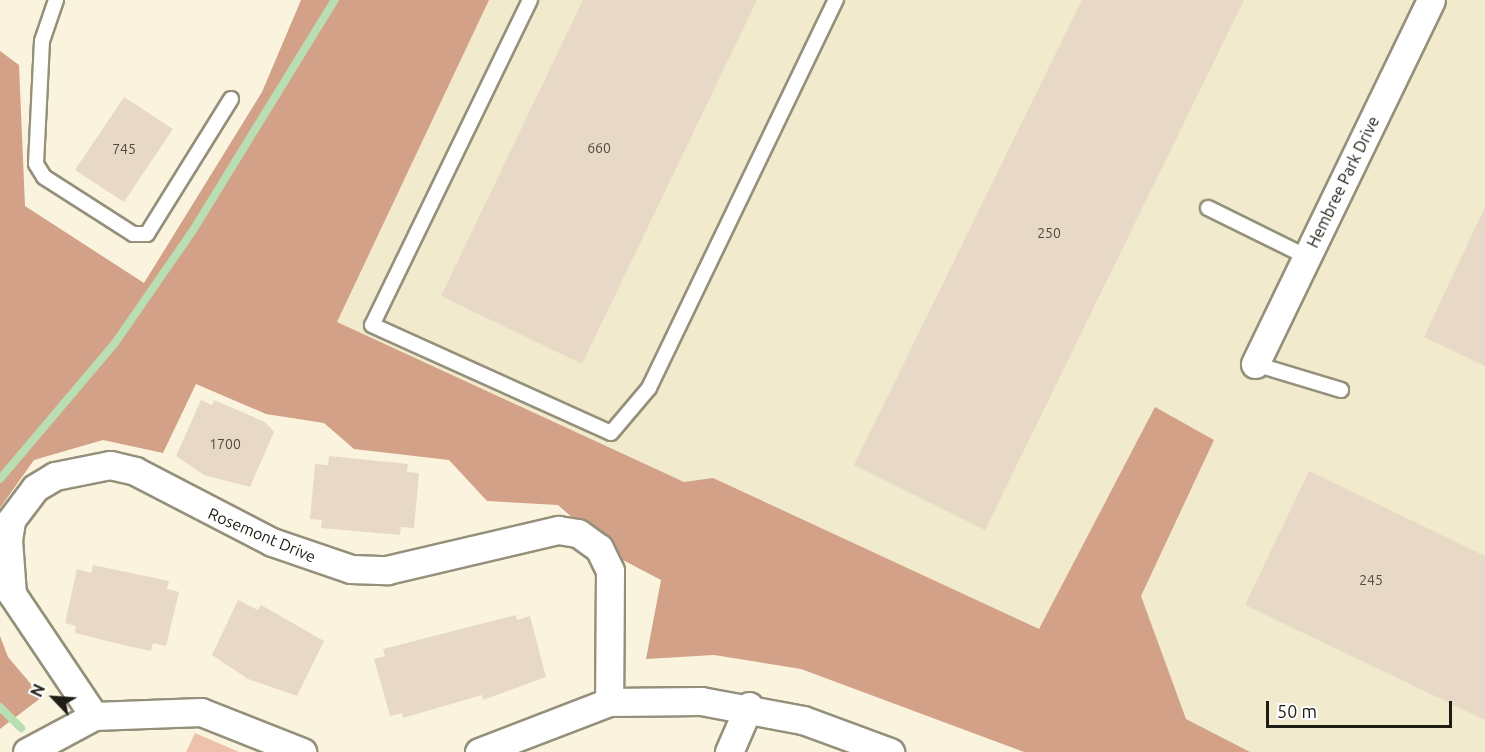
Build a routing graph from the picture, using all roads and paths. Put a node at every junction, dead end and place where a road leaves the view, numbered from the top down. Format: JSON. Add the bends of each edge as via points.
{"nodes":[{"id":1,"x":56,"y":0,"type":"edge"},
{"id":2,"x":530,"y":0,"type":"edge"},
{"id":3,"x":836,"y":0,"type":"edge"},
{"id":4,"x":1431,"y":0,"type":"edge"},
{"id":5,"x":231,"y":99,"type":"dead end"},
{"id":6,"x":1208,"y":208,"type":"dead end"},
{"id":7,"x":1307,"y":257,"type":"junction"},
{"id":8,"x":1255,"y":364,"type":"joint"},
{"id":9,"x":1341,"y":390,"type":"dead end"},
{"id":10,"x":609,"y":702,"type":"junction"},
{"id":11,"x":749,"y":706,"type":"junction"},
{"id":12,"x":94,"y":716,"type":"junction"},
{"id":13,"x":52,"y":746,"type":"edge"},
{"id":14,"x":27,"y":752,"type":"edge"},
{"id":15,"x":302,"y":752,"type":"edge"},
{"id":16,"x":479,"y":752,"type":"edge"},
{"id":17,"x":729,"y":752,"type":"edge"},
{"id":18,"x":890,"y":752,"type":"edge"}],
"edges":[{"from":1,"to":5,"type":"lane","via":[[42,41],[36,164],[44,177],[134,234],[147,234]]},
{"from":2,"to":3,"type":"lane","via":[[372,325],[611,433],[649,388]]},
{"from":4,"to":7,"type":"street","name":"Hembree Park Drive"},
{"from":6,"to":7,"type":"lane"},
{"from":7,"to":8,"type":"street","name":"Hembree Park Drive"},
{"from":8,"to":9,"type":"lane"},
{"from":10,"to":11,"type":"street"},
{"from":10,"to":12,"type":"street","name":"Rosemont Drive","via":[[610,571],[599,548],[578,533],[558,530],[387,570],[351,569],[272,542],[135,471],[110,465],[55,476],[36,488],[11,520],[8,540],[12,594]]},
{"from":10,"to":16,"type":"street"},
{"from":11,"to":17,"type":"street"},
{"from":11,"to":18,"type":"street"},
{"from":12,"to":13,"type":"street"},
{"from":12,"to":15,"type":"street","via":[[201,712]]},
{"from":13,"to":14,"type":"street"}]}
